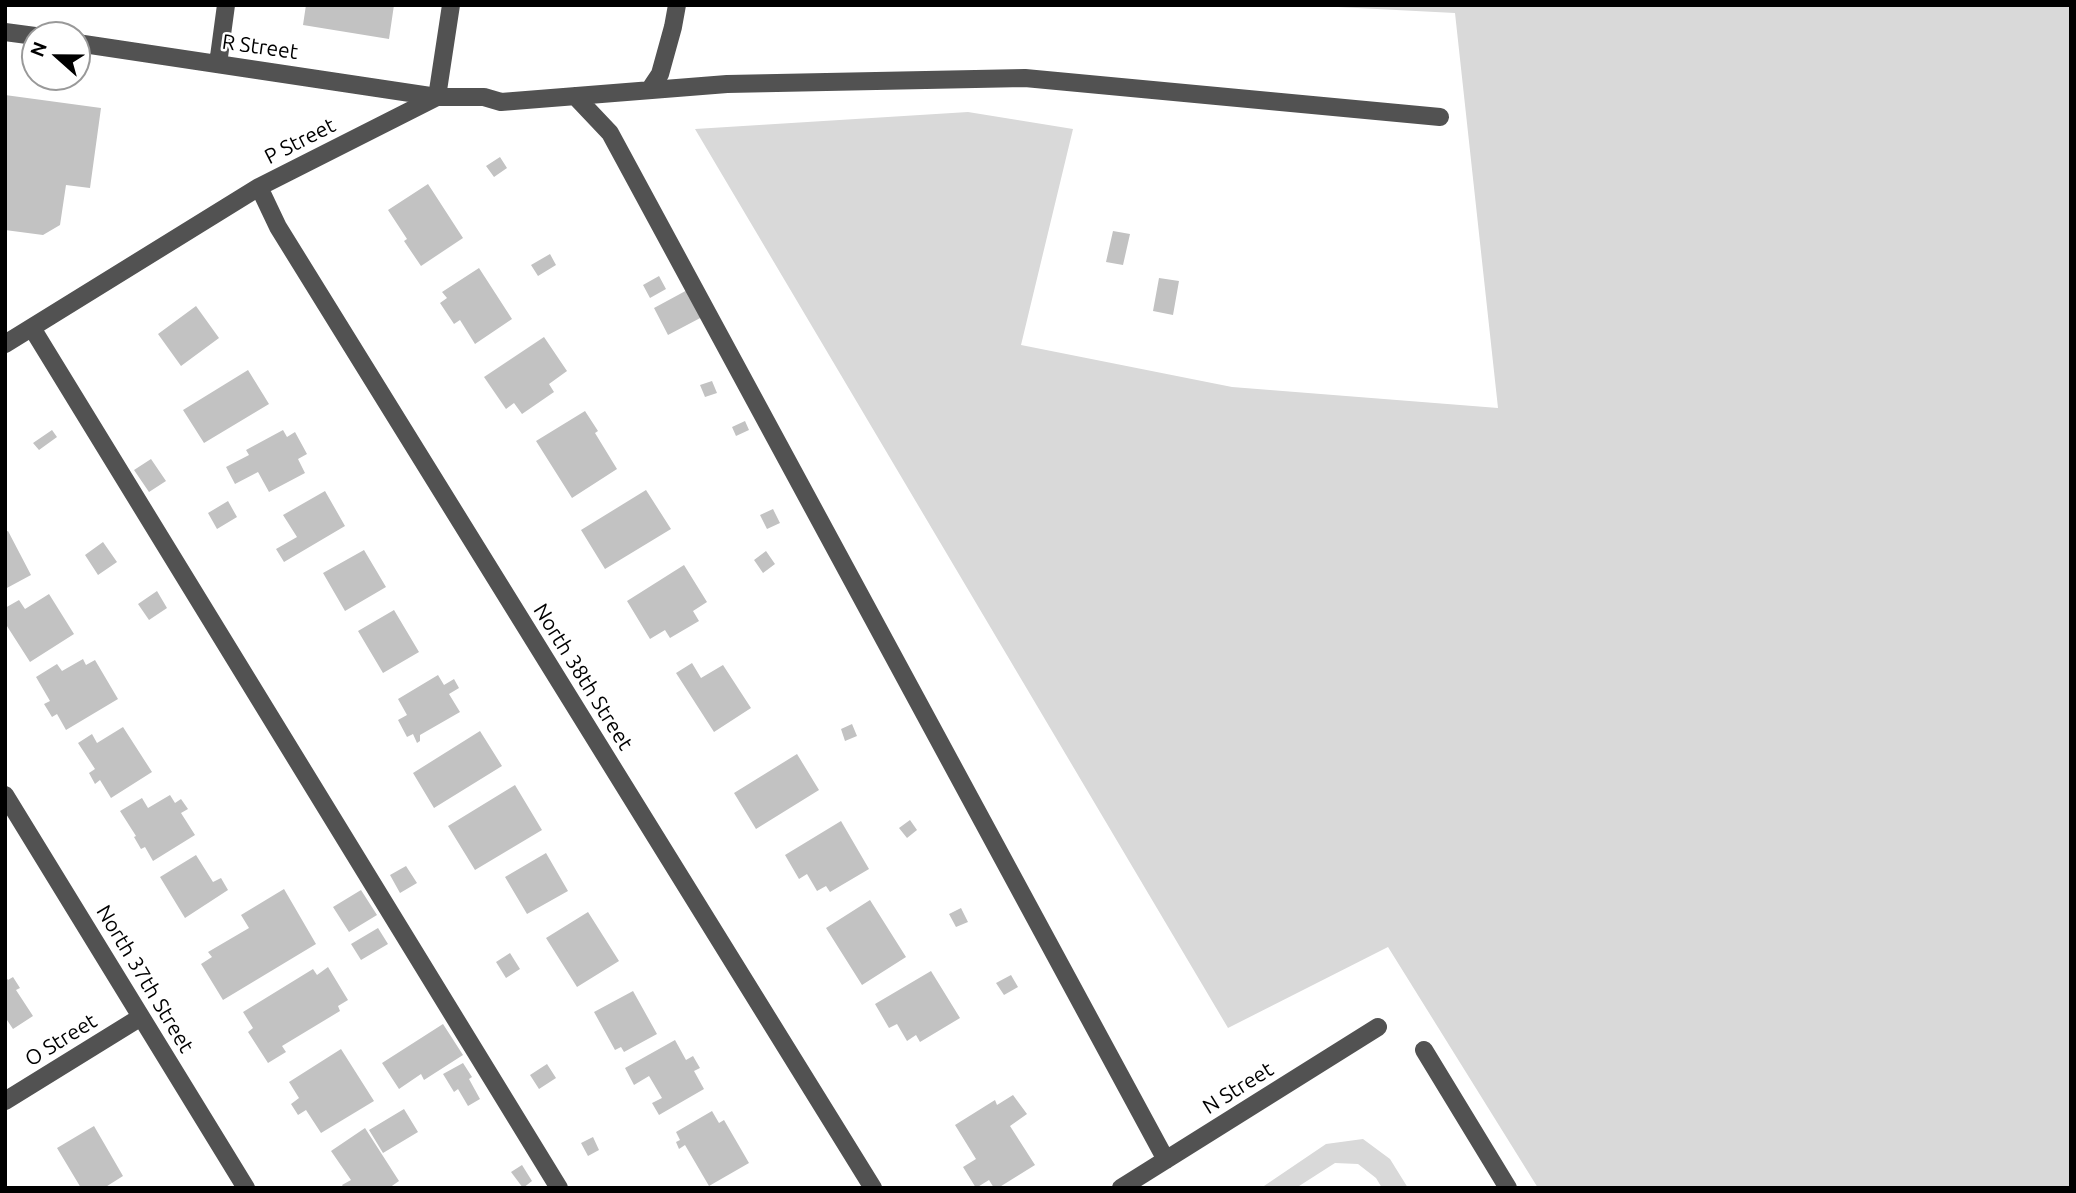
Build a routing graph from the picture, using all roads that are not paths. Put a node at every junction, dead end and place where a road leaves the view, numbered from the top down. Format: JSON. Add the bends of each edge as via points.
{"nodes":[{"id":1,"x":226,"y":5,"type":"edge"},
{"id":2,"x":451,"y":5,"type":"edge"},
{"id":3,"x":677,"y":5,"type":"edge"},
{"id":4,"x":91,"y":45,"type":"edge"},
{"id":5,"x":218,"y":64,"type":"junction"},
{"id":6,"x":650,"y":89,"type":"junction"},
{"id":7,"x":575,"y":96,"type":"junction"},
{"id":8,"x":437,"y":97,"type":"junction"},
{"id":9,"x":1440,"y":117,"type":"dead end"},
{"id":10,"x":260,"y":187,"type":"junction"},
{"id":11,"x":32,"y":328,"type":"junction"},
{"id":12,"x":5,"y":344,"type":"edge"},
{"id":13,"x":5,"y":795,"type":"edge"},
{"id":14,"x":141,"y":1017,"type":"junction"},
{"id":15,"x":1378,"y":1027,"type":"dead end"},
{"id":16,"x":1424,"y":1050,"type":"dead end"},
{"id":17,"x":5,"y":1101,"type":"edge"},
{"id":18,"x":1166,"y":1160,"type":"junction"},
{"id":19,"x":246,"y":1188,"type":"edge"},
{"id":20,"x":559,"y":1188,"type":"edge"},
{"id":21,"x":873,"y":1188,"type":"edge"},
{"id":22,"x":1121,"y":1188,"type":"edge"},
{"id":23,"x":1508,"y":1188,"type":"edge"}],
"edges":[{"from":1,"to":5,"type":"street"},
{"from":2,"to":8,"type":"street"},
{"from":3,"to":6,"type":"street","via":[[660,74]]},
{"from":4,"to":5,"type":"street","name":"R Street"},
{"from":5,"to":8,"type":"street","name":"R Street"},
{"from":6,"to":7,"type":"street","name":"P Street"},
{"from":6,"to":9,"type":"street","name":"P Street","via":[[1025,78]]},
{"from":7,"to":8,"type":"street","name":"P Street","via":[[501,102],[484,97]]},
{"from":7,"to":18,"type":"street","via":[[610,133]]},
{"from":8,"to":10,"type":"street","name":"P Street"},
{"from":10,"to":11,"type":"street","name":"P Street"},
{"from":10,"to":21,"type":"street","name":"North 38th Street","via":[[278,227]]},
{"from":11,"to":12,"type":"street","name":"P Street"},
{"from":11,"to":20,"type":"street"},
{"from":13,"to":14,"type":"street","name":"North 37th Street"},
{"from":14,"to":17,"type":"street","name":"O Street"},
{"from":14,"to":19,"type":"street","name":"North 37th Street"},
{"from":15,"to":18,"type":"street","name":"N Street"},
{"from":16,"to":23,"type":"street"},
{"from":18,"to":22,"type":"street","name":"N Street"}]}
